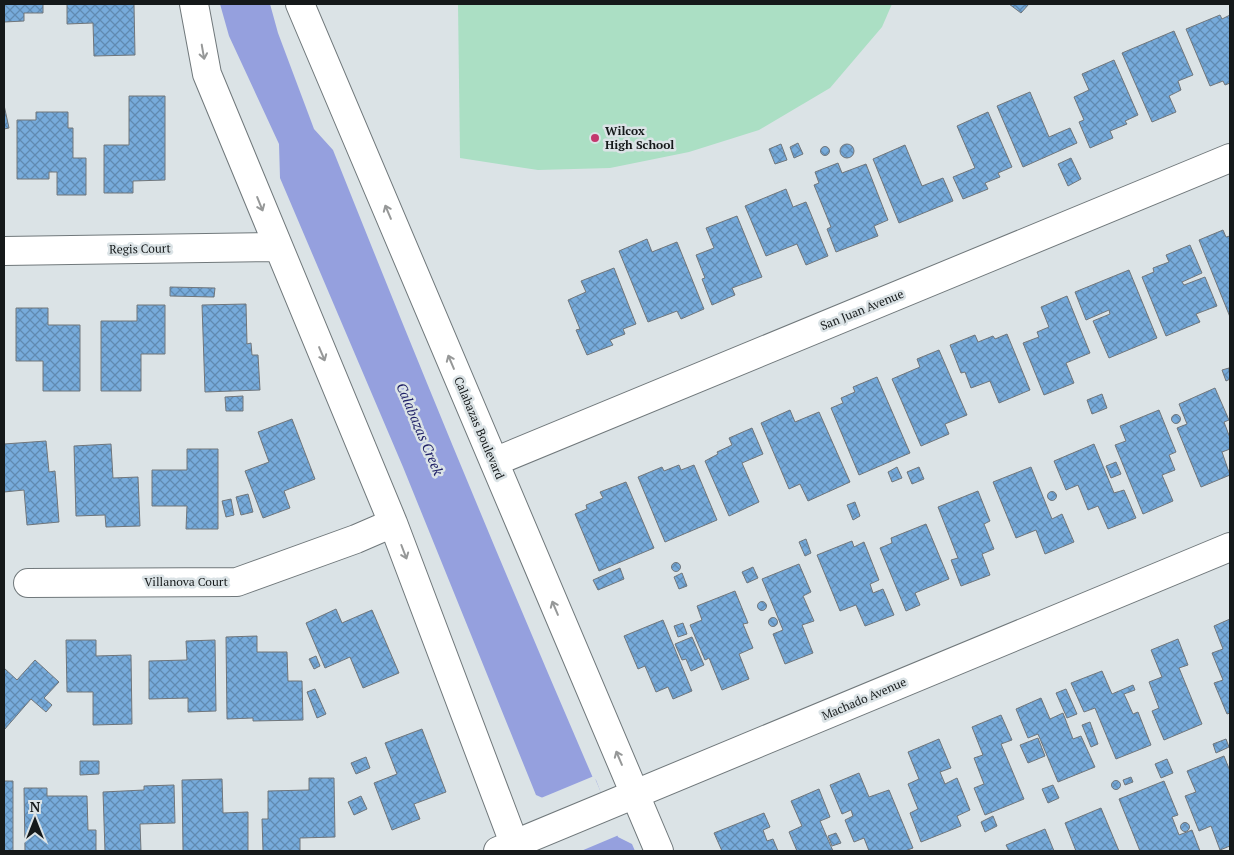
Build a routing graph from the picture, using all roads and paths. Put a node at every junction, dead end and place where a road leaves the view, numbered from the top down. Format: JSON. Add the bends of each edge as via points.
{"nodes":[{"id":1,"x":194,"y":4,"type":"edge"},
{"id":2,"x":300,"y":4,"type":"edge"},
{"id":3,"x":1230,"y":158,"type":"edge"},
{"id":4,"x":277,"y":247,"type":"junction"},
{"id":5,"x":4,"y":251,"type":"edge"},
{"id":6,"x":494,"y":462,"type":"junction"},
{"id":7,"x":393,"y":523,"type":"junction"},
{"id":8,"x":1230,"y":547,"type":"edge"},
{"id":9,"x":28,"y":583,"type":"dead end"},
{"id":10,"x":634,"y":794,"type":"junction"},
{"id":11,"x":510,"y":849,"type":"edge"},
{"id":12,"x":658,"y":851,"type":"edge"}],
"edges":[{"from":1,"to":4,"type":"street","one_way":true,"via":[[207,74]]},
{"from":6,"to":2,"type":"street","name":"Calabazas Boulevard","one_way":true},
{"from":3,"to":6,"type":"street","name":"San Juan Avenue"},
{"from":4,"to":5,"type":"street","name":"Regis Court"},
{"from":4,"to":7,"type":"street","one_way":true},
{"from":10,"to":6,"type":"street","name":"Calabazas Boulevard","one_way":true},
{"from":7,"to":9,"type":"street","name":"Villanova Court","via":[[356,540],[237,582]]},
{"from":7,"to":11,"type":"street","one_way":true},
{"from":8,"to":10,"type":"street","name":"Machado Avenue"},
{"from":10,"to":11,"type":"street","name":"Machado Avenue"},
{"from":10,"to":12,"type":"street","name":"Calabazas Boulevard"}]}
